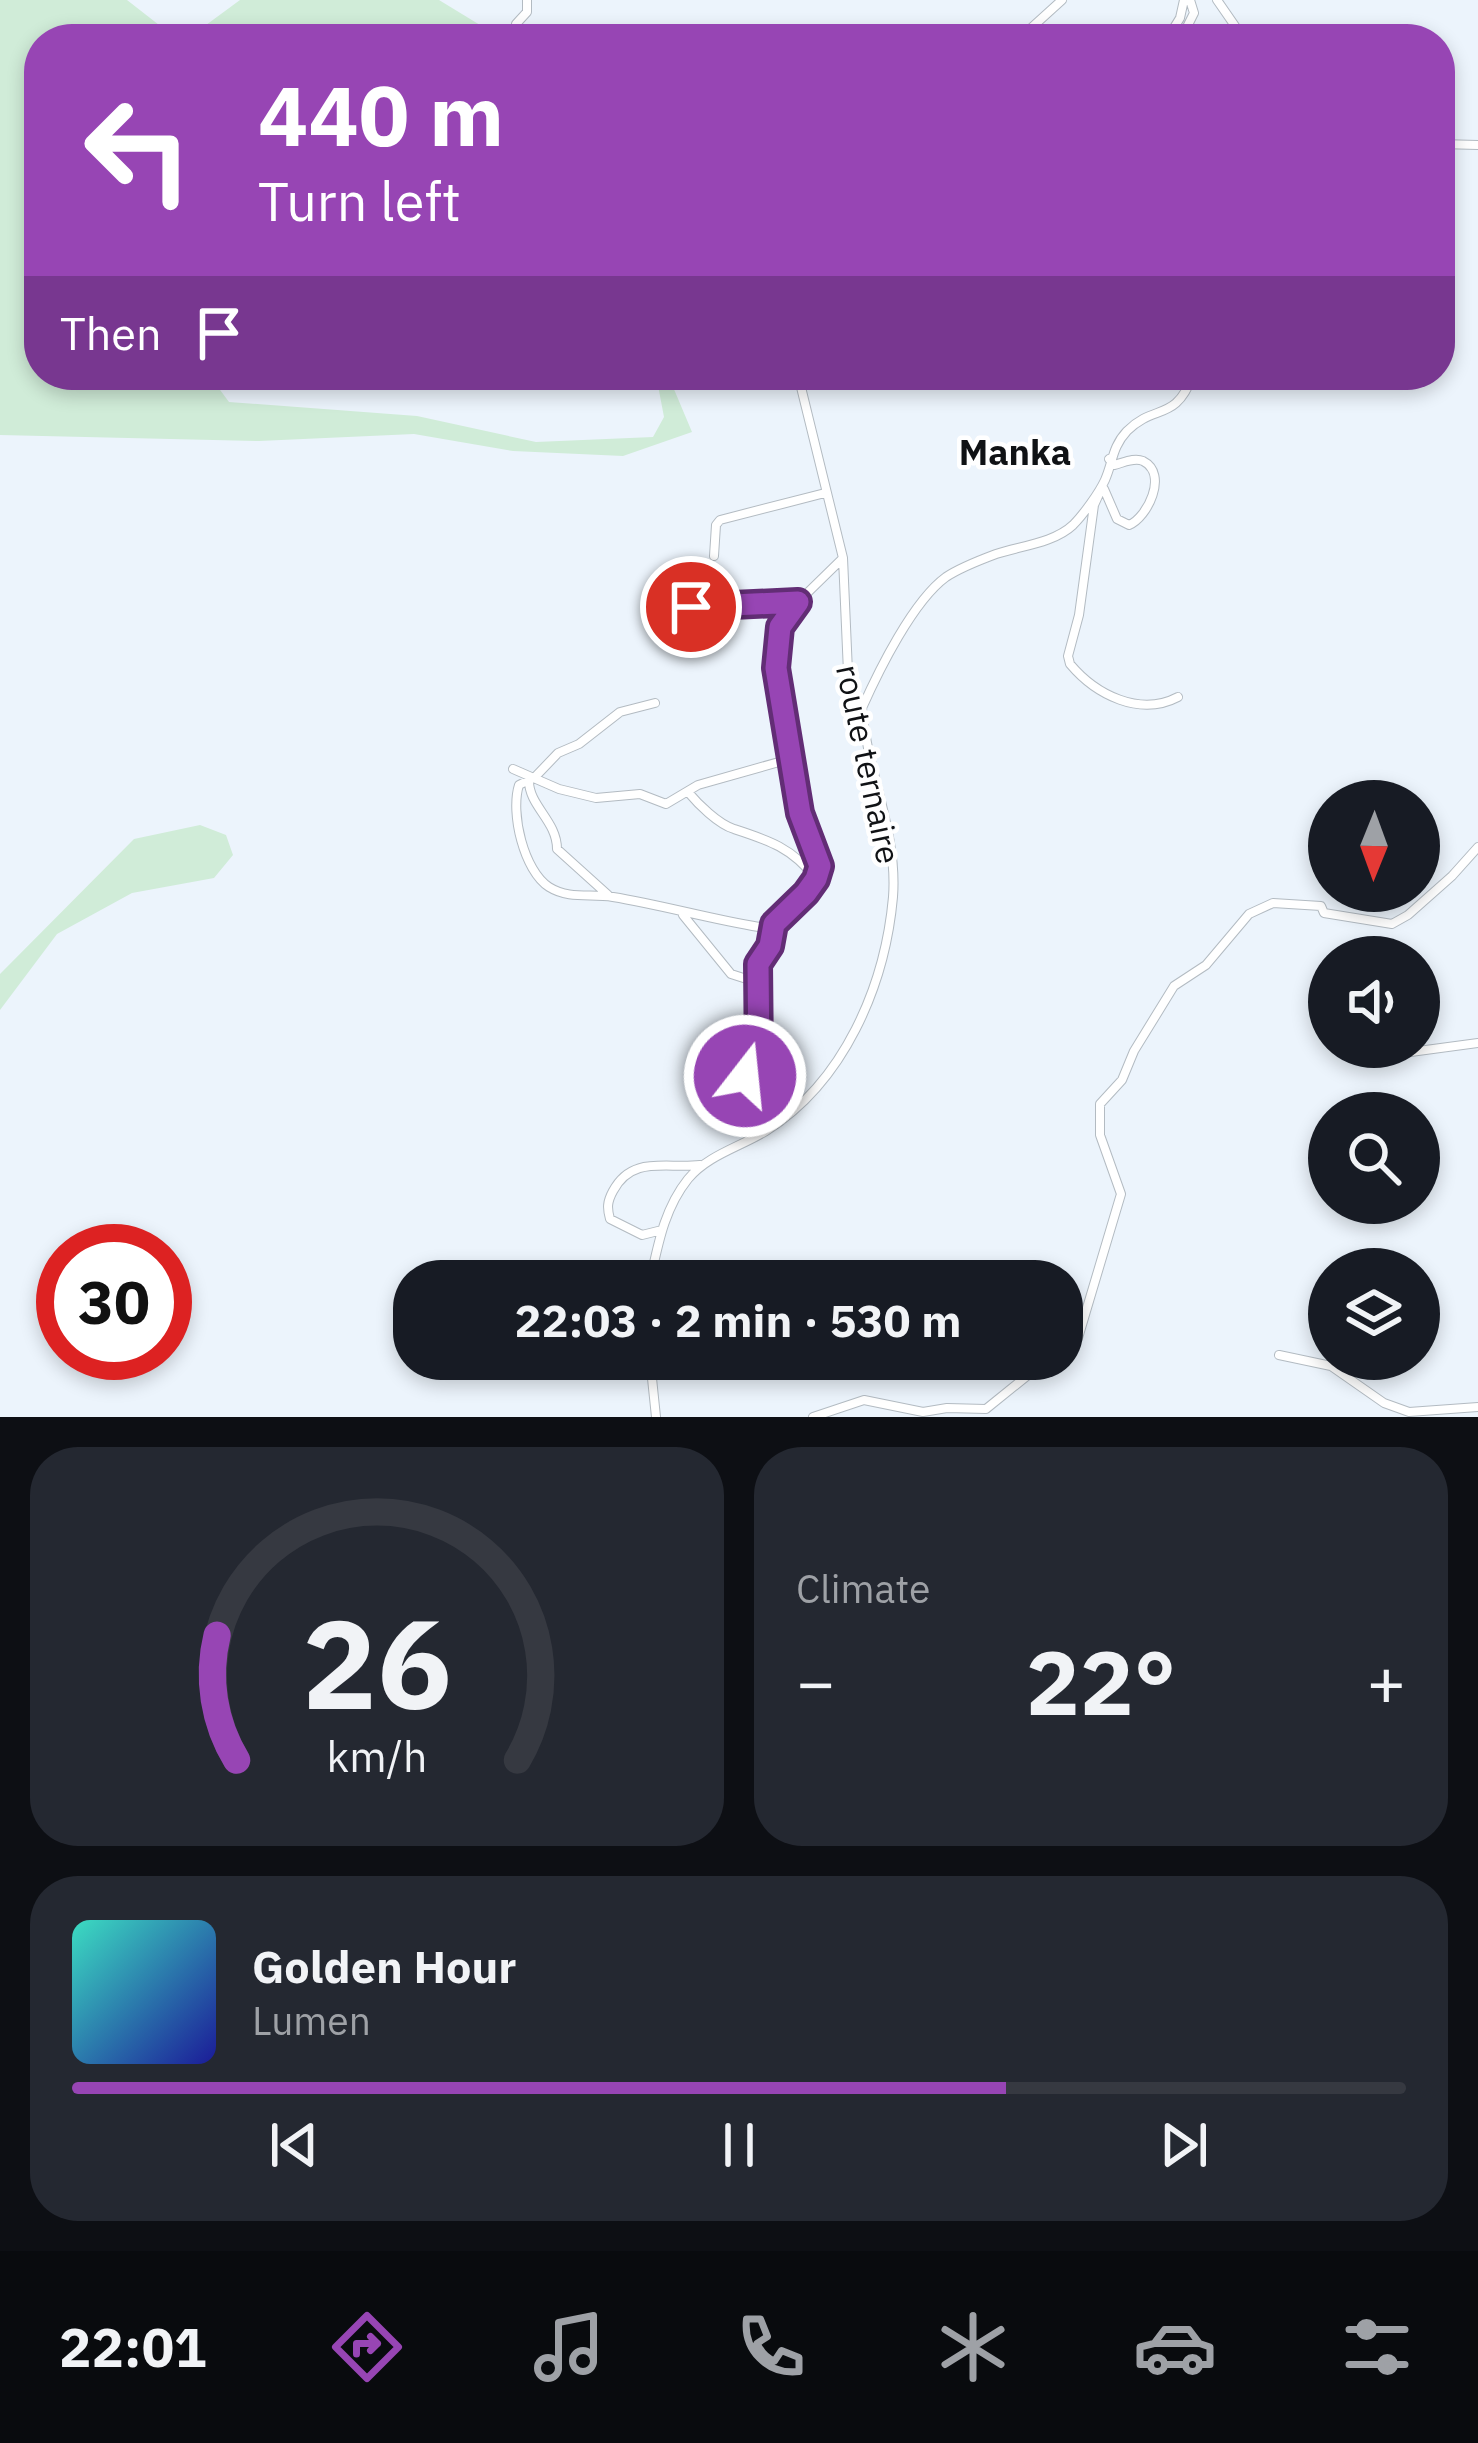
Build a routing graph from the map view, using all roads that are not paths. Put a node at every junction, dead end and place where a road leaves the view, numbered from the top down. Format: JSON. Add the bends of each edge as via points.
{"nodes":[{"id":1,"x":1062,"y":0,"type":"edge"},
{"id":2,"x":1036,"y":24,"type":"edge"},
{"id":3,"x":801,"y":390,"type":"edge"},
{"id":4,"x":1186,"y":390,"type":"edge"},
{"id":5,"x":1109,"y":459,"type":"junction"},
{"id":6,"x":1105,"y":482,"type":"junction"},
{"id":7,"x":825,"y":494,"type":"junction"},
{"id":8,"x":714,"y":556,"type":"dead end"},
{"id":9,"x":843,"y":558,"type":"junction"},
{"id":10,"x":798,"y":602,"type":"junction"},
{"id":11,"x":658,"y":606,"type":"dead end"},
{"id":12,"x":1178,"y":697,"type":"dead end"},
{"id":13,"x":655,"y":703,"type":"dead end"},
{"id":14,"x":862,"y":708,"type":"junction"},
{"id":15,"x":793,"y":758,"type":"junction"},
{"id":16,"x":513,"y":769,"type":"dead end"},
{"id":17,"x":532,"y":779,"type":"junction"},
{"id":18,"x":688,"y":792,"type":"junction"},
{"id":19,"x":1478,"y":847,"type":"edge"},
{"id":20,"x":816,"y":879,"type":"junction"},
{"id":21,"x":609,"y":896,"type":"junction"},
{"id":22,"x":682,"y":914,"type":"junction"},
{"id":23,"x":774,"y":924,"type":"junction"},
{"id":24,"x":756,"y":982,"type":"junction"},
{"id":25,"x":1478,"y":1043,"type":"edge"},
{"id":26,"x":1440,"y":1048,"type":"edge"},
{"id":27,"x":715,"y":1113,"type":"dead end"},
{"id":28,"x":701,"y":1165,"type":"junction"},
{"id":29,"x":662,"y":1230,"type":"junction"},
{"id":30,"x":655,"y":1260,"type":"edge"},
{"id":31,"x":1083,"y":1321,"type":"edge"},
{"id":32,"x":1280,"y":1355,"type":"dead end"},
{"id":33,"x":652,"y":1380,"type":"edge"},
{"id":34,"x":1022,"y":1380,"type":"edge"},
{"id":35,"x":1478,"y":1407,"type":"edge"},
{"id":36,"x":656,"y":1417,"type":"edge"},
{"id":37,"x":813,"y":1417,"type":"edge"}],
"edges":[{"from":1,"to":2,"type":"street"},
{"from":3,"to":7,"type":"street","name":"route ternaire"},
{"from":4,"to":5,"type":"street","via":[[1168,411],[1123,434]]},
{"from":5,"to":6,"type":"street"},
{"from":5,"to":6,"type":"street","via":[[1141,460],[1151,470],[1150,502],[1133,525],[1117,519]]},
{"from":6,"to":12,"type":"street","via":[[1094,505],[1070,664],[1093,686],[1132,704]]},
{"from":6,"to":14,"type":"street","via":[[1063,532],[973,563],[939,584]]},
{"from":7,"to":8,"type":"street","via":[[717,522]]},
{"from":7,"to":9,"type":"street","name":"route ternaire"},
{"from":9,"to":10,"type":"street"},
{"from":9,"to":14,"type":"street","name":"route ternaire","via":[[845,674]]},
{"from":10,"to":11,"type":"street"},
{"from":10,"to":15,"type":"street","via":[[780,627],[776,668]]},
{"from":13,"to":17,"type":"street","via":[[620,712]]},
{"from":14,"to":28,"type":"street","name":"route ternaire","via":[[894,870],[879,972],[848,1047],[808,1097],[768,1130]]},
{"from":15,"to":18,"type":"street"},
{"from":15,"to":20,"type":"street","via":[[800,813],[820,866]]},
{"from":16,"to":17,"type":"street"},
{"from":17,"to":18,"type":"street","via":[[596,798],[640,794],[666,804]]},
{"from":17,"to":21,"type":"street","via":[[529,791],[557,834],[557,849]]},
{"from":17,"to":21,"type":"street","via":[[516,793],[536,876],[561,893]]},
{"from":18,"to":20,"type":"street","via":[[728,826],[784,847]]},
{"from":19,"to":31,"type":"street","via":[[1392,923],[1335,917],[1321,906],[1258,908],[1206,965],[1174,986],[1100,1104],[1100,1135],[1121,1194]]},
{"from":20,"to":23,"type":"street"},
{"from":21,"to":22,"type":"street"},
{"from":22,"to":23,"type":"street"},
{"from":22,"to":24,"type":"street","via":[[731,974]]},
{"from":23,"to":24,"type":"street"},
{"from":24,"to":27,"type":"street","via":[[759,1062],[711,1099]]},
{"from":25,"to":26,"type":"street"},
{"from":28,"to":29,"type":"street","name":"route ternaire"},
{"from":28,"to":29,"type":"street","via":[[638,1167],[614,1189],[610,1219],[641,1235]]},
{"from":29,"to":30,"type":"street","name":"route ternaire"},
{"from":32,"to":35,"type":"street","via":[[1331,1366],[1408,1412]]},
{"from":33,"to":36,"type":"street"},
{"from":34,"to":37,"type":"street","via":[[986,1409],[923,1412],[865,1400]]}]}
